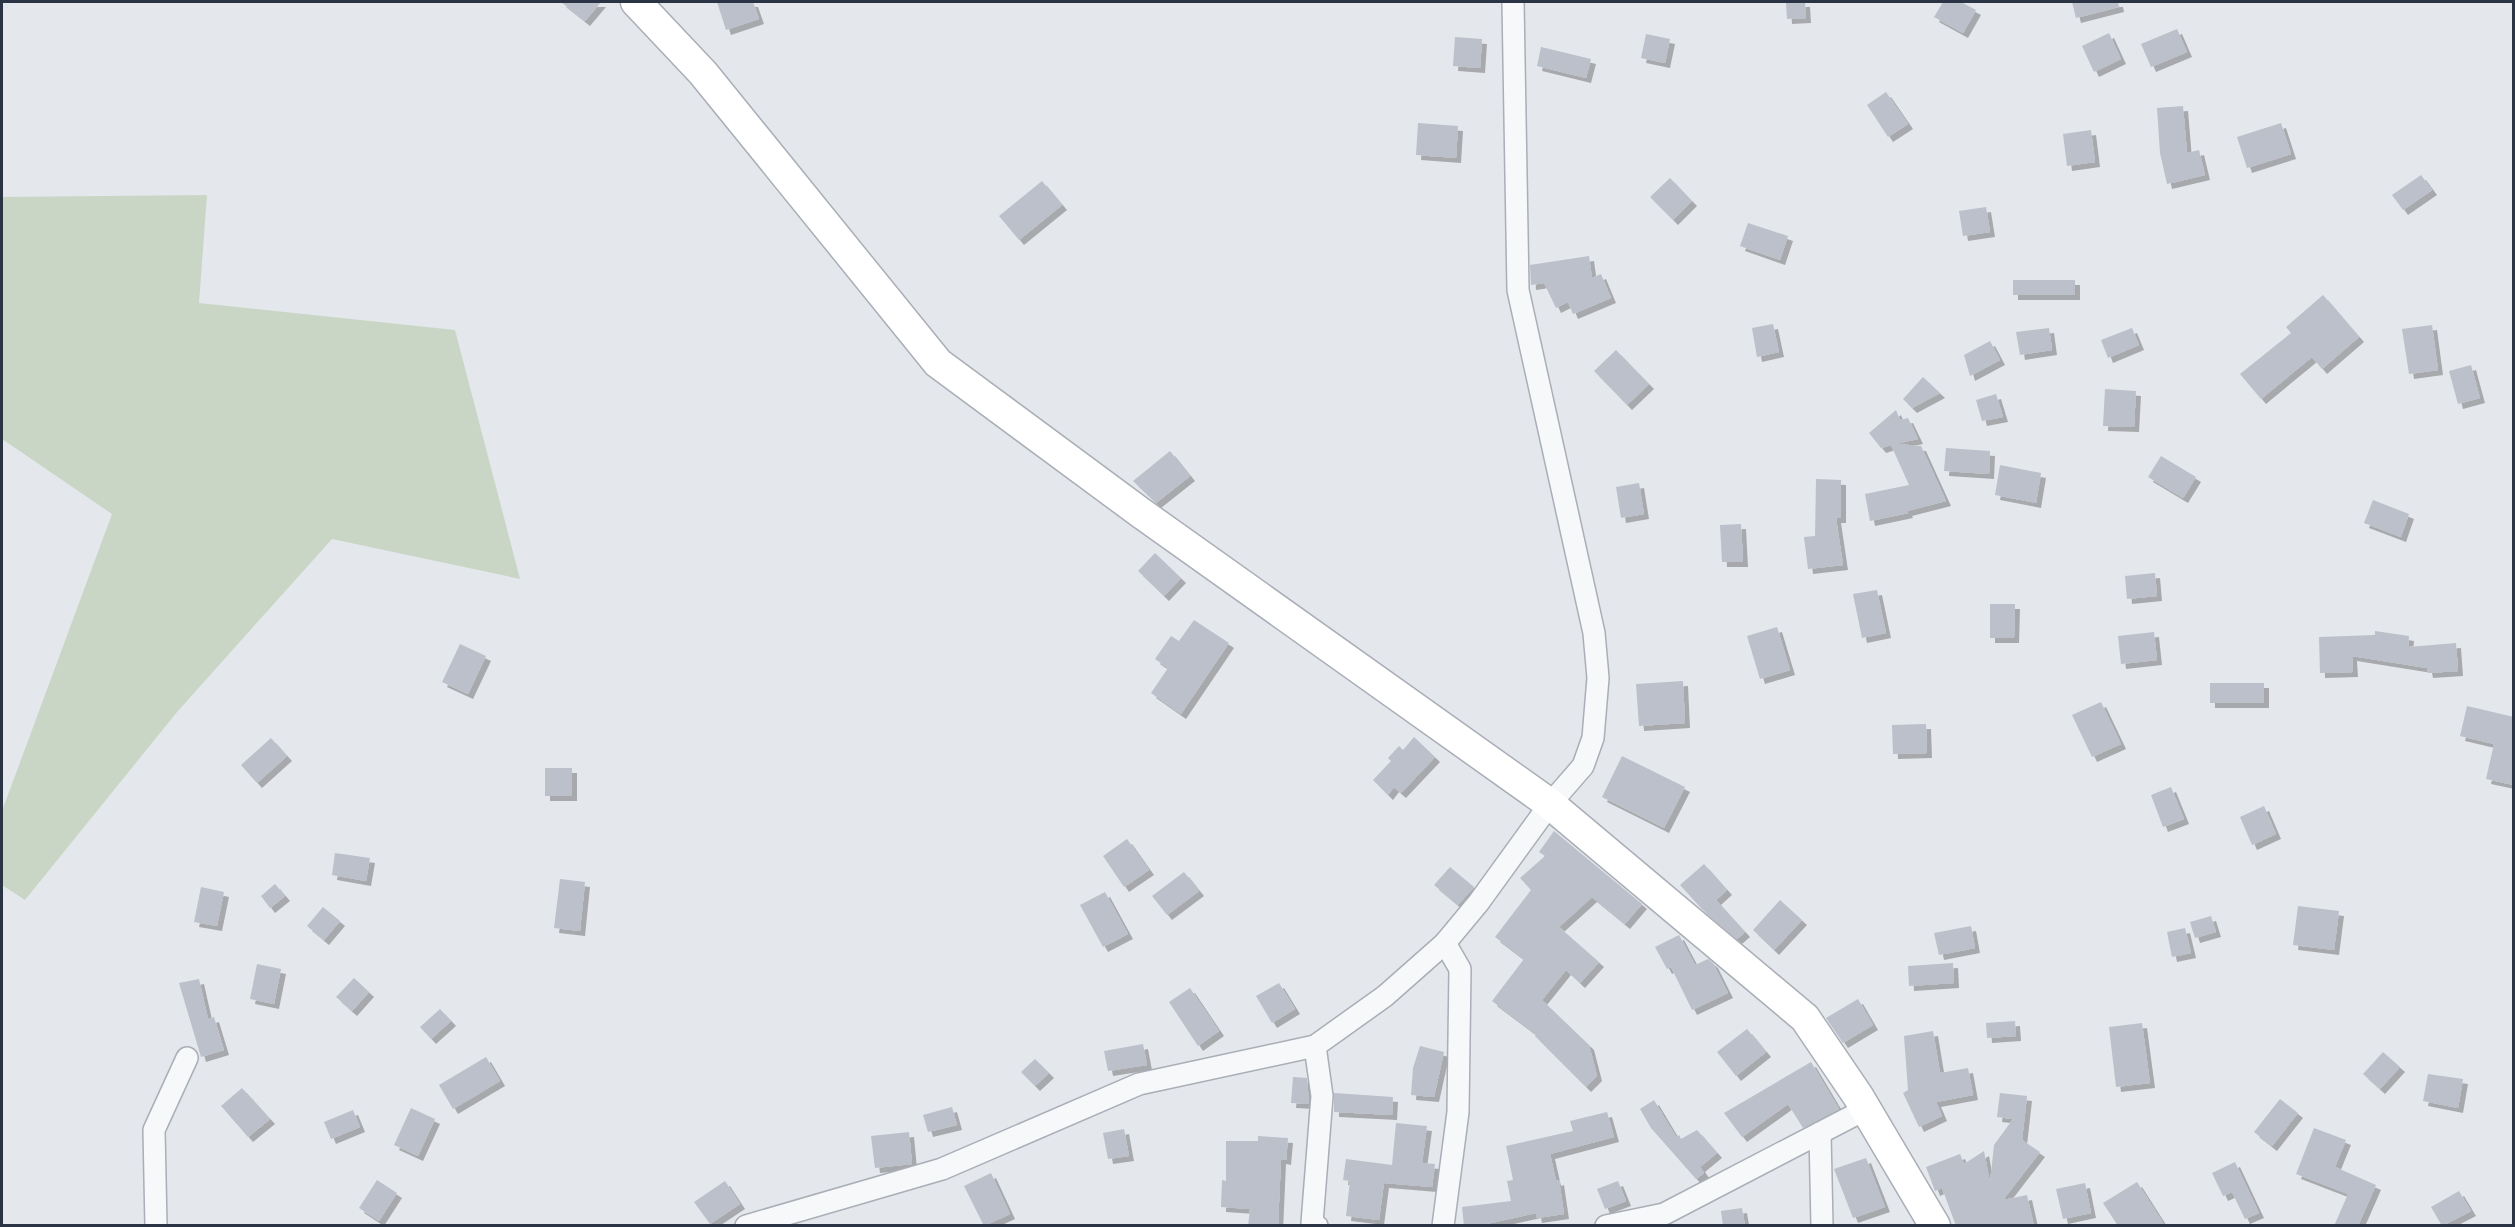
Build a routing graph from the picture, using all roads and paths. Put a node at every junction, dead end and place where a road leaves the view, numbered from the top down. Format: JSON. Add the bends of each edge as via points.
{"nodes":[{"id":1,"x":636,"y":2,"type":"edge"},
{"id":2,"x":1514,"y":2,"type":"edge"},
{"id":3,"x":1550,"y":804,"type":"junction"},
{"id":4,"x":1445,"y":943,"type":"junction"},
{"id":5,"x":1316,"y":1046,"type":"junction"},
{"id":6,"x":187,"y":1058,"type":"dead end"},
{"id":7,"x":1866,"y":1109,"type":"junction"},
{"id":8,"x":1820,"y":1133,"type":"junction"},
{"id":9,"x":156,"y":1226,"type":"edge"},
{"id":10,"x":746,"y":1226,"type":"edge"},
{"id":11,"x":1317,"y":1226,"type":"edge"},
{"id":12,"x":1443,"y":1226,"type":"edge"},
{"id":13,"x":1606,"y":1226,"type":"edge"},
{"id":14,"x":1822,"y":1226,"type":"edge"},
{"id":15,"x":1935,"y":1226,"type":"edge"}],
"edges":[{"from":1,"to":3,"type":"street","via":[[703,73],[938,363],[1141,513]]},
{"from":2,"to":3,"type":"street","via":[[1518,290],[1594,633],[1598,678],[1593,738],[1583,766]]},
{"from":3,"to":4,"type":"street"},
{"from":3,"to":7,"type":"street","via":[[1805,1018]]},
{"from":4,"to":5,"type":"street","via":[[1385,996]]},
{"from":4,"to":12,"type":"street","via":[[1460,969],[1458,1112]]},
{"from":5,"to":10,"type":"street","via":[[1139,1084],[942,1169]]},
{"from":5,"to":11,"type":"street","via":[[1322,1096],[1312,1223]]},
{"from":6,"to":9,"type":"street","via":[[154,1130]]},
{"from":7,"to":8,"type":"street"},
{"from":7,"to":15,"type":"street"},
{"from":8,"to":13,"type":"street","via":[[1664,1214]]},
{"from":8,"to":14,"type":"street"}]}
